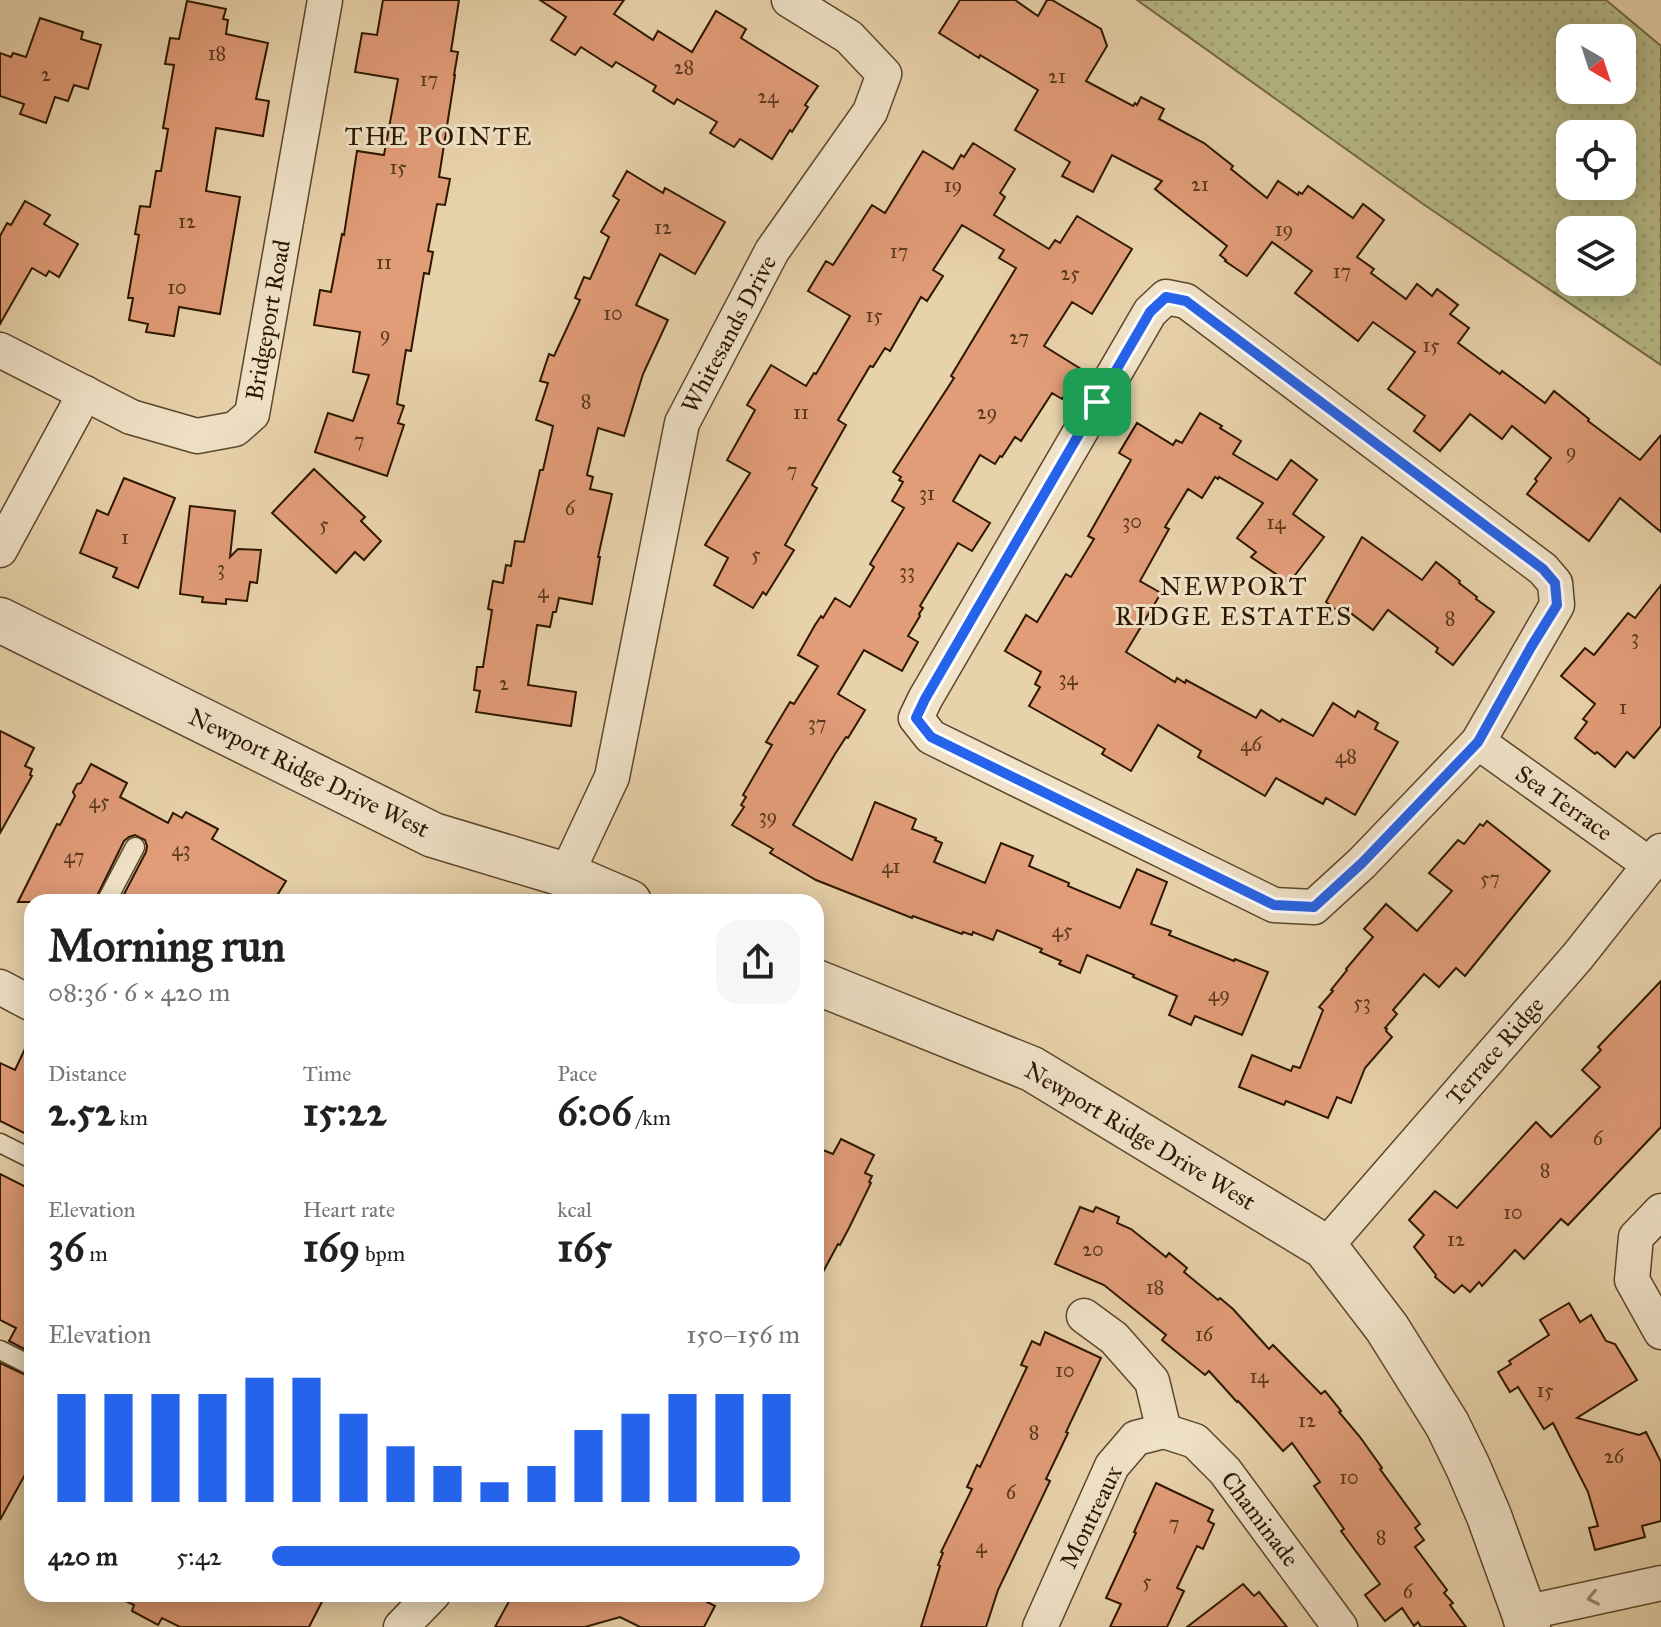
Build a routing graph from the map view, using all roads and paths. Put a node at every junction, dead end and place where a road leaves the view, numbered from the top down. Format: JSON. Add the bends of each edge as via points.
{"nodes":[{"id":1,"x":325,"y":0,"type":"edge"},
{"id":2,"x":789,"y":0,"type":"edge"},
{"id":3,"x":0,"y":350,"type":"edge"},
{"id":4,"x":85,"y":393,"type":"junction"},
{"id":5,"x":0,"y":550,"type":"edge"},
{"id":6,"x":0,"y":620,"type":"edge"},
{"id":7,"x":1478,"y":742,"type":"junction"},
{"id":8,"x":135,"y":847,"type":"dead end"},
{"id":9,"x":1656,"y":858,"type":"edge"},
{"id":10,"x":566,"y":875,"type":"junction"},
{"id":11,"x":110,"y":894,"type":"edge"},
{"id":12,"x":610,"y":894,"type":"edge"},
{"id":13,"x":824,"y":985,"type":"edge"},
{"id":14,"x":0,"y":987,"type":"edge"},
{"id":15,"x":24,"y":1000,"type":"edge"},
{"id":16,"x":0,"y":1143,"type":"edge"},
{"id":17,"x":24,"y":1155,"type":"edge"},
{"id":18,"x":1661,"y":1211,"type":"edge"},
{"id":19,"x":1325,"y":1247,"type":"junction"},
{"id":20,"x":1084,"y":1316,"type":"dead end"},
{"id":21,"x":1661,"y":1332,"type":"edge"},
{"id":22,"x":0,"y":1350,"type":"edge"},
{"id":23,"x":24,"y":1362,"type":"edge"},
{"id":24,"x":1164,"y":1431,"type":"junction"},
{"id":25,"x":1660,"y":1588,"type":"edge"},
{"id":26,"x":1526,"y":1620,"type":"edge"},
{"id":27,"x":1040,"y":1627,"type":"edge"},
{"id":28,"x":1340,"y":1627,"type":"edge"}],
"edges":[{"from":1,"to":4,"type":"street","name":"Bridgeport Road","via":[[252,414],[235,429],[197,436],[131,417]]},
{"from":2,"to":10,"type":"street","name":"Whitesands Drive","via":[[849,37],[884,74],[870,112],[772,251],[682,423],[612,777]]},
{"from":3,"to":4,"type":"street","name":"Bridgeport Road"},
{"from":4,"to":5,"type":"street"},
{"from":6,"to":10,"type":"street","name":"Newport Ridge Drive West","via":[[433,835]]},
{"from":7,"to":7,"type":"street","via":[[1557,605],[1555,583],[1186,301],[1166,297],[1150,312],[916,718],[931,737],[1274,905],[1314,907]]},
{"from":7,"to":9,"type":"street","name":"Sea Terrace"},
{"from":8,"to":11,"type":"lane"},
{"from":9,"to":19,"type":"street","name":"Terrace Ridge","via":[[1578,956]]},
{"from":10,"to":12,"type":"street","name":"Newport Ridge Drive West"},
{"from":13,"to":19,"type":"street","name":"Newport Ridge Drive West","via":[[1032,1069]]},
{"from":14,"to":15,"type":"street"},
{"from":16,"to":17,"type":"lane"},
{"from":18,"to":21,"type":"street","via":[[1636,1237],[1632,1280]]},
{"from":19,"to":26,"type":"street","via":[[1387,1328],[1447,1424],[1489,1516]]},
{"from":20,"to":24,"type":"street","via":[[1114,1338],[1152,1381]]},
{"from":22,"to":23,"type":"lane"},
{"from":24,"to":27,"type":"street","name":"Montreaux","via":[[1136,1438],[1112,1466]]},
{"from":24,"to":28,"type":"street","name":"Chaminade","via":[[1195,1441],[1225,1471]]},
{"from":25,"to":26,"type":"street","one_way":true}]}
